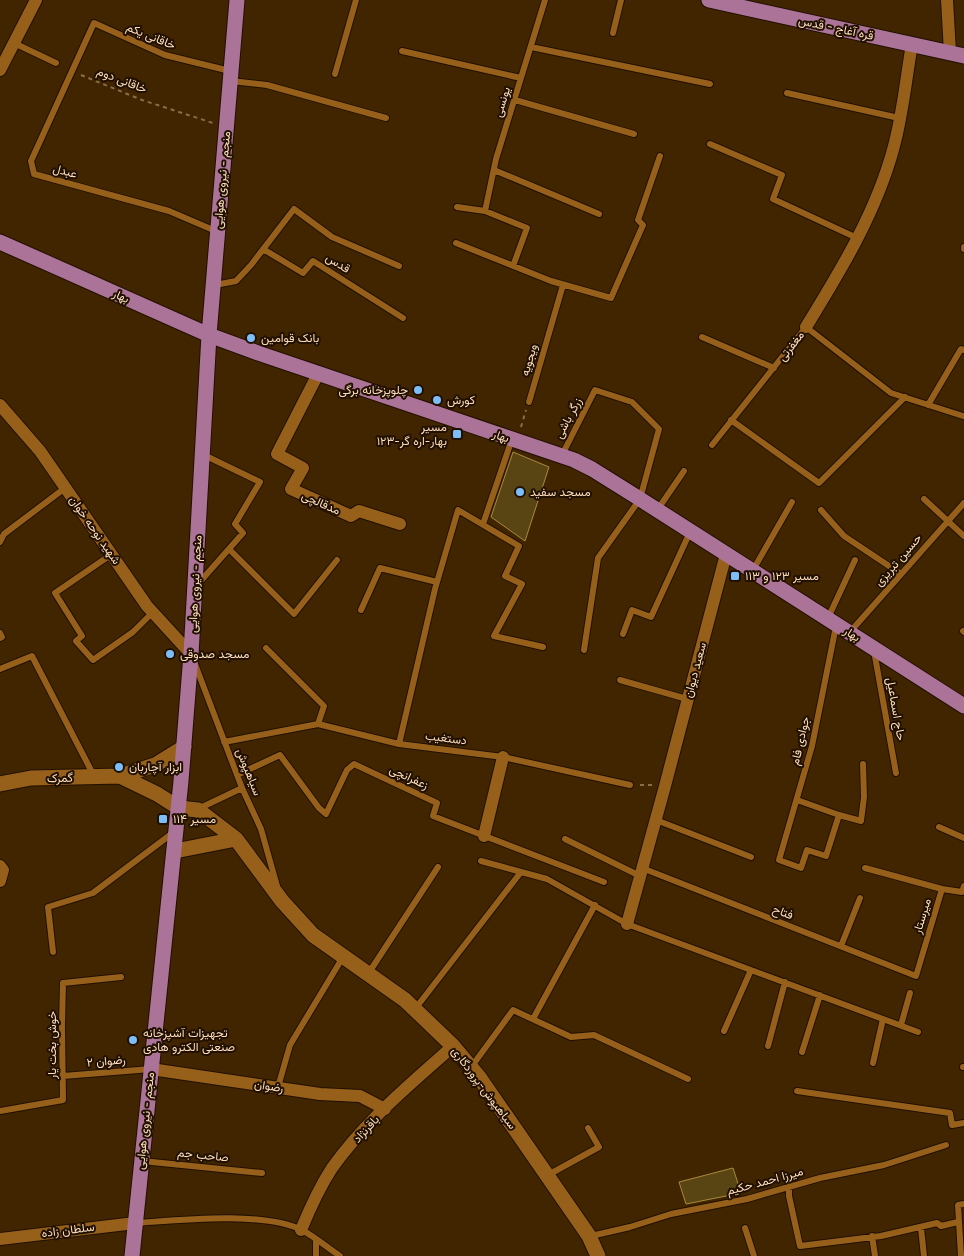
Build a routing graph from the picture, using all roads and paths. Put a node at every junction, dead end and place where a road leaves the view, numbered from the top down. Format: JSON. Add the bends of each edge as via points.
{"nodes":[{"id":1,"x":36,"y":0,"type":"edge"},
{"id":2,"x":237,"y":0,"type":"edge"},
{"id":3,"x":356,"y":0,"type":"edge"},
{"id":4,"x":545,"y":0,"type":"edge"},
{"id":5,"x":621,"y":0,"type":"edge"},
{"id":6,"x":709,"y":0,"type":"edge"},
{"id":7,"x":947,"y":0,"type":"edge"},
{"id":8,"x":94,"y":23,"type":"joint"},
{"id":9,"x":613,"y":33,"type":"dead end"},
{"id":10,"x":14,"y":42,"type":"junction"},
{"id":11,"x":912,"y":44,"type":"junction"},
{"id":12,"x":531,"y":47,"type":"junction"},
{"id":13,"x":402,"y":51,"type":"dead end"},
{"id":14,"x":957,"y":54,"type":"edge"},
{"id":15,"x":56,"y":63,"type":"dead end"},
{"id":16,"x":1,"y":66,"type":"edge"},
{"id":17,"x":73,"y":71,"type":"junction"},
{"id":18,"x":335,"y":74,"type":"dead end"},
{"id":19,"x":231,"y":76,"type":"junction"},
{"id":20,"x":521,"y":78,"type":"junction"},
{"id":21,"x":710,"y":84,"type":"dead end"},
{"id":22,"x":787,"y":93,"type":"dead end"},
{"id":23,"x":515,"y":100,"type":"junction"},
{"id":24,"x":386,"y":118,"type":"dead end"},
{"id":25,"x":899,"y":118,"type":"junction"},
{"id":26,"x":227,"y":128,"type":"junction"},
{"id":27,"x":634,"y":134,"type":"dead end"},
{"id":28,"x":710,"y":144,"type":"dead end"},
{"id":29,"x":660,"y":156,"type":"dead end"},
{"id":30,"x":494,"y":170,"type":"junction"},
{"id":31,"x":457,"y":207,"type":"dead end"},
{"id":32,"x":485,"y":211,"type":"junction"},
{"id":33,"x":599,"y":214,"type":"dead end"},
{"id":34,"x":218,"y":232,"type":"junction"},
{"id":35,"x":857,"y":238,"type":"junction"},
{"id":36,"x":0,"y":242,"type":"edge"},
{"id":37,"x":456,"y":243,"type":"dead end"},
{"id":38,"x":263,"y":249,"type":"junction"},
{"id":39,"x":398,"y":266,"type":"dead end"},
{"id":40,"x":513,"y":266,"type":"junction"},
{"id":41,"x":563,"y":285,"type":"junction"},
{"id":42,"x":214,"y":286,"type":"junction"},
{"id":43,"x":403,"y":318,"type":"dead end"},
{"id":44,"x":806,"y":328,"type":"junction"},
{"id":45,"x":209,"y":335,"type":"junction"},
{"id":46,"x":702,"y":337,"type":"dead end"},
{"id":47,"x":964,"y":350,"type":"edge"},
{"id":48,"x":774,"y":368,"type":"junction"},
{"id":49,"x":318,"y":374,"type":"junction"},
{"id":50,"x":905,"y":397,"type":"junction"},
{"id":51,"x":529,"y":402,"type":"joint"},
{"id":52,"x":0,"y":404,"type":"edge"},
{"id":53,"x":928,"y":405,"type":"junction"},
{"id":54,"x":963,"y":416,"type":"dead end"},
{"id":55,"x":732,"y":420,"type":"junction"},
{"id":56,"x":514,"y":440,"type":"junction"},
{"id":57,"x":712,"y":445,"type":"dead end"},
{"id":58,"x":202,"y":454,"type":"junction"},
{"id":59,"x":561,"y":456,"type":"junction"},
{"id":60,"x":684,"y":472,"type":"dead end"},
{"id":61,"x":65,"y":488,"type":"junction"},
{"id":62,"x":640,"y":499,"type":"junction"},
{"id":63,"x":924,"y":499,"type":"dead end"},
{"id":64,"x":792,"y":502,"type":"dead end"},
{"id":65,"x":964,"y":503,"type":"edge"},
{"id":66,"x":657,"y":510,"type":"junction"},
{"id":67,"x":821,"y":510,"type":"dead end"},
{"id":68,"x":947,"y":522,"type":"junction"},
{"id":69,"x":400,"y":524,"type":"dead end"},
{"id":70,"x":483,"y":524,"type":"junction"},
{"id":71,"x":690,"y":531,"type":"junction"},
{"id":72,"x":964,"y":536,"type":"edge"},
{"id":73,"x":0,"y":542,"type":"edge"},
{"id":74,"x":229,"y":549,"type":"junction"},
{"id":75,"x":112,"y":554,"type":"junction"},
{"id":76,"x":726,"y":554,"type":"junction"},
{"id":77,"x":337,"y":560,"type":"dead end"},
{"id":78,"x":855,"y":560,"type":"dead end"},
{"id":79,"x":753,"y":571,"type":"junction"},
{"id":80,"x":902,"y":574,"type":"junction"},
{"id":81,"x":437,"y":582,"type":"junction"},
{"id":82,"x":195,"y":588,"type":"junction"},
{"id":83,"x":361,"y":610,"type":"dead end"},
{"id":84,"x":153,"y":612,"type":"junction"},
{"id":85,"x":838,"y":625,"type":"junction"},
{"id":86,"x":0,"y":633,"type":"edge"},
{"id":87,"x":623,"y":634,"type":"dead end"},
{"id":88,"x":0,"y":638,"type":"edge"},
{"id":89,"x":266,"y":648,"type":"dead end"},
{"id":90,"x":543,"y":648,"type":"dead end"},
{"id":91,"x":874,"y":648,"type":"junction"},
{"id":92,"x":584,"y":650,"type":"dead end"},
{"id":93,"x":191,"y":654,"type":"junction"},
{"id":94,"x":0,"y":669,"type":"edge"},
{"id":95,"x":620,"y":680,"type":"dead end"},
{"id":96,"x":687,"y":699,"type":"junction"},
{"id":97,"x":964,"y":706,"type":"edge"},
{"id":98,"x":318,"y":724,"type":"junction"},
{"id":99,"x":224,"y":742,"type":"junction"},
{"id":100,"x":399,"y":744,"type":"junction"},
{"id":101,"x":184,"y":747,"type":"junction"},
{"id":102,"x":503,"y":757,"type":"junction"},
{"id":103,"x":863,"y":764,"type":"dead end"},
{"id":104,"x":896,"y":773,"type":"dead end"},
{"id":105,"x":237,"y":775,"type":"junction"},
{"id":106,"x":120,"y":776,"type":"junction"},
{"id":107,"x":94,"y":777,"type":"junction"},
{"id":108,"x":0,"y":784,"type":"edge"},
{"id":109,"x":630,"y":785,"type":"joint"},
{"id":110,"x":666,"y":786,"type":"junction"},
{"id":111,"x":242,"y":788,"type":"junction"},
{"id":112,"x":797,"y":800,"type":"junction"},
{"id":113,"x":179,"y":808,"type":"junction"},
{"id":114,"x":198,"y":810,"type":"junction"},
{"id":115,"x":839,"y":815,"type":"junction"},
{"id":116,"x":656,"y":820,"type":"junction"},
{"id":117,"x":939,"y":827,"type":"dead end"},
{"id":118,"x":176,"y":830,"type":"junction"},
{"id":119,"x":484,"y":836,"type":"junction"},
{"id":120,"x":964,"y":838,"type":"edge"},
{"id":121,"x":565,"y":839,"type":"dead end"},
{"id":122,"x":236,"y":840,"type":"junction"},
{"id":123,"x":175,"y":851,"type":"junction"},
{"id":124,"x":751,"y":857,"type":"dead end"},
{"id":125,"x":481,"y":861,"type":"dead end"},
{"id":126,"x":0,"y":866,"type":"edge"},
{"id":127,"x":438,"y":867,"type":"dead end"},
{"id":128,"x":865,"y":868,"type":"dead end"},
{"id":129,"x":521,"y":872,"type":"junction"},
{"id":130,"x":641,"y":872,"type":"junction"},
{"id":131,"x":0,"y":881,"type":"edge"},
{"id":132,"x":604,"y":882,"type":"dead end"},
{"id":133,"x":964,"y":886,"type":"edge"},
{"id":134,"x":942,"y":889,"type":"junction"},
{"id":135,"x":860,"y":898,"type":"dead end"},
{"id":136,"x":282,"y":901,"type":"junction"},
{"id":137,"x":595,"y":905,"type":"junction"},
{"id":138,"x":627,"y":924,"type":"junction"},
{"id":139,"x":841,"y":946,"type":"junction"},
{"id":140,"x":52,"y":952,"type":"dead end"},
{"id":141,"x":344,"y":956,"type":"junction"},
{"id":142,"x":751,"y":970,"type":"junction"},
{"id":143,"x":368,"y":974,"type":"junction"},
{"id":144,"x":916,"y":976,"type":"joint"},
{"id":145,"x":121,"y":977,"type":"dead end"},
{"id":146,"x":785,"y":982,"type":"junction"},
{"id":147,"x":910,"y":993,"type":"dead end"},
{"id":148,"x":820,"y":995,"type":"junction"},
{"id":149,"x":415,"y":1009,"type":"junction"},
{"id":150,"x":533,"y":1019,"type":"junction"},
{"id":151,"x":883,"y":1019,"type":"junction"},
{"id":152,"x":901,"y":1025,"type":"junction"},
{"id":153,"x":724,"y":1031,"type":"dead end"},
{"id":154,"x":918,"y":1032,"type":"dead end"},
{"id":155,"x":453,"y":1046,"type":"junction"},
{"id":156,"x":768,"y":1046,"type":"dead end"},
{"id":157,"x":802,"y":1052,"type":"dead end"},
{"id":158,"x":874,"y":1062,"type":"dead end"},
{"id":159,"x":471,"y":1068,"type":"junction"},
{"id":160,"x":151,"y":1069,"type":"junction"},
{"id":161,"x":63,"y":1076,"type":"junction"},
{"id":162,"x":688,"y":1079,"type":"dead end"},
{"id":163,"x":278,"y":1087,"type":"junction"},
{"id":164,"x":797,"y":1091,"type":"dead end"},
{"id":165,"x":385,"y":1109,"type":"junction"},
{"id":166,"x":0,"y":1110,"type":"edge"},
{"id":167,"x":964,"y":1123,"type":"edge"},
{"id":168,"x":588,"y":1128,"type":"dead end"},
{"id":169,"x":946,"y":1145,"type":"dead end"},
{"id":170,"x":141,"y":1160,"type":"junction"},
{"id":171,"x":262,"y":1173,"type":"dead end"},
{"id":172,"x":547,"y":1176,"type":"junction"},
{"id":173,"x":789,"y":1186,"type":"junction"},
{"id":174,"x":964,"y":1204,"type":"edge"},
{"id":175,"x":958,"y":1222,"type":"junction"},
{"id":176,"x":135,"y":1223,"type":"junction"},
{"id":177,"x":746,"y":1228,"type":"dead end"},
{"id":178,"x":921,"y":1228,"type":"junction"},
{"id":179,"x":302,"y":1230,"type":"junction"},
{"id":180,"x":589,"y":1236,"type":"junction"},
{"id":181,"x":872,"y":1236,"type":"junction"},
{"id":182,"x":0,"y":1239,"type":"edge"},
{"id":183,"x":316,"y":1240,"type":"junction"},
{"id":184,"x":132,"y":1256,"type":"edge"},
{"id":185,"x":316,"y":1256,"type":"edge"},
{"id":186,"x":340,"y":1256,"type":"edge"},
{"id":187,"x":598,"y":1256,"type":"edge"},
{"id":188,"x":754,"y":1256,"type":"edge"},
{"id":189,"x":874,"y":1256,"type":"edge"},
{"id":190,"x":924,"y":1256,"type":"edge"},
{"id":191,"x":961,"y":1256,"type":"edge"}],
"edges":[{"from":1,"to":10,"type":"street"},
{"from":2,"to":19,"type":"main road","name":"منجم - نیروی هوایی"},
{"from":3,"to":18,"type":"lane"},
{"from":4,"to":12,"type":"lane","name":"یونسی"},
{"from":5,"to":9,"type":"lane"},
{"from":6,"to":11,"type":"main road","name":"قره آغاج - قدس"},
{"from":7,"to":14,"type":"street"},
{"from":8,"to":17,"type":"lane","name":"عبدل"},
{"from":8,"to":19,"type":"lane","name":"خاقانی یکم","via":[[165,55]]},
{"from":10,"to":15,"type":"lane"},
{"from":10,"to":16,"type":"street"},
{"from":11,"to":14,"type":"main road","name":"قره آغاج - قدس"},
{"from":11,"to":25,"type":"street","name":"مغفرتی"},
{"from":12,"to":20,"type":"lane","name":"یونسی"},
{"from":12,"to":21,"type":"lane"},
{"from":13,"to":20,"type":"lane"},
{"from":17,"to":26,"type":"path","name":"خاقانی دوم","via":[[142,100]]},
{"from":17,"to":34,"type":"lane","name":"عبدل","via":[[31,161],[34,174],[169,211]]},
{"from":19,"to":24,"type":"lane","name":"خاقانی یکم"},
{"from":19,"to":26,"type":"main road","name":"منجم - نیروی هوایی"},
{"from":20,"to":23,"type":"lane","name":"یونسی"},
{"from":22,"to":25,"type":"lane"},
{"from":23,"to":27,"type":"lane"},
{"from":23,"to":30,"type":"lane","name":"یونسی"},
{"from":25,"to":35,"type":"street","name":"مغفرتی","via":[[894,146],[875,201]]},
{"from":26,"to":34,"type":"main road","name":"منجم - نیروی هوایی"},
{"from":28,"to":35,"type":"lane","via":[[782,175],[773,199]]},
{"from":29,"to":41,"type":"lane","via":[[638,220],[643,225],[611,298]]},
{"from":30,"to":32,"type":"lane","name":"یونسی"},
{"from":30,"to":33,"type":"lane"},
{"from":31,"to":32,"type":"lane"},
{"from":32,"to":40,"type":"lane","via":[[526,228]]},
{"from":34,"to":42,"type":"main road","name":"منجم - نیروی هوایی"},
{"from":35,"to":44,"type":"street","name":"مغفرتی"},
{"from":36,"to":45,"type":"main road","name":"بهار"},
{"from":37,"to":40,"type":"lane"},
{"from":38,"to":39,"type":"lane","via":[[294,209],[332,237]]},
{"from":38,"to":42,"type":"lane","via":[[236,281]]},
{"from":38,"to":43,"type":"lane","name":"قدس","via":[[302,273],[313,261]]},
{"from":40,"to":41,"type":"lane"},
{"from":41,"to":51,"type":"lane","name":"ویجویه"},
{"from":42,"to":45,"type":"main road","name":"منجم - نیروی هوایی"},
{"from":44,"to":48,"type":"lane","name":"مغفرتی"},
{"from":44,"to":50,"type":"lane","via":[[891,393]]},
{"from":45,"to":49,"type":"main road","name":"بهار"},
{"from":45,"to":58,"type":"main road","name":"منجم - نیروی هوایی"},
{"from":46,"to":48,"type":"lane"},
{"from":47,"to":53,"type":"lane"},
{"from":48,"to":55,"type":"lane","name":"مغفرتی"},
{"from":49,"to":56,"type":"main road","name":"بهار"},
{"from":49,"to":69,"type":"street","name":"مدقالچی","via":[[277,454],[303,468],[291,489],[351,516],[359,511]]},
{"from":50,"to":53,"type":"lane"},
{"from":50,"to":55,"type":"lane","via":[[819,483]]},
{"from":51,"to":56,"type":"path"},
{"from":52,"to":61,"type":"street","name":"شهید نوحه خوان"},
{"from":53,"to":54,"type":"lane"},
{"from":55,"to":57,"type":"lane","name":"مغفرتی"},
{"from":56,"to":59,"type":"main road","name":"بهار"},
{"from":56,"to":70,"type":"lane"},
{"from":58,"to":74,"type":"lane","via":[[260,482],[235,524],[243,533]]},
{"from":58,"to":82,"type":"main road","name":"منجم - نیروی هوایی"},
{"from":59,"to":62,"type":"main road","name":"بهار","via":[[592,469]]},
{"from":59,"to":62,"type":"lane","name":"زرگر باشی","via":[[595,390],[632,402],[659,429]]},
{"from":60,"to":66,"type":"lane"},
{"from":61,"to":73,"type":"lane","via":[[4,534]]},
{"from":61,"to":75,"type":"street","name":"شهید نوحه خوان"},
{"from":62,"to":66,"type":"main road","name":"بهار"},
{"from":62,"to":92,"type":"lane","via":[[598,558]]},
{"from":63,"to":68,"type":"lane"},
{"from":64,"to":79,"type":"lane"},
{"from":65,"to":68,"type":"lane","name":"حسین تبریزی"},
{"from":66,"to":71,"type":"main road","name":"بهار"},
{"from":67,"to":80,"type":"lane","via":[[844,536]]},
{"from":68,"to":72,"type":"lane"},
{"from":68,"to":80,"type":"lane","name":"حسین تبریزی"},
{"from":70,"to":81,"type":"lane","via":[[458,510]]},
{"from":70,"to":90,"type":"lane","via":[[519,546],[505,576],[522,584],[494,636]]},
{"from":71,"to":76,"type":"main road","name":"بهار"},
{"from":71,"to":87,"type":"lane","via":[[651,618],[632,610]]},
{"from":74,"to":77,"type":"lane","via":[[294,614]]},
{"from":74,"to":82,"type":"lane"},
{"from":75,"to":84,"type":"street","name":"شهید نوحه خوان"},
{"from":75,"to":84,"type":"lane","via":[[55,593],[82,636],[76,641],[93,660],[133,632]]},
{"from":76,"to":79,"type":"main road","name":"بهار"},
{"from":76,"to":96,"type":"street","name":"سعید دیوان"},
{"from":78,"to":85,"type":"lane","name":"جوادی فام"},
{"from":79,"to":85,"type":"main road","name":"بهار"},
{"from":80,"to":85,"type":"lane","name":"حسین تبریزی"},
{"from":81,"to":83,"type":"lane","via":[[380,568]]},
{"from":81,"to":100,"type":"lane"},
{"from":82,"to":93,"type":"main road","name":"منجم - نیروی هوایی"},
{"from":84,"to":93,"type":"street","name":"شهید نوحه خوان"},
{"from":85,"to":91,"type":"main road","name":"بهار"},
{"from":85,"to":112,"type":"lane","name":"جوادی فام"},
{"from":86,"to":88,"type":"lane"},
{"from":89,"to":98,"type":"lane","via":[[324,706]]},
{"from":91,"to":97,"type":"main road","name":"بهار"},
{"from":91,"to":104,"type":"lane","name":"حاج اسماعیل"},
{"from":93,"to":99,"type":"lane","name":"سیاهپوش"},
{"from":93,"to":101,"type":"main road","name":"منجم - نیروی هوایی"},
{"from":94,"to":107,"type":"lane","via":[[32,656]]},
{"from":95,"to":96,"type":"lane"},
{"from":96,"to":110,"type":"street","name":"سعید دیوان"},
{"from":98,"to":99,"type":"lane","name":"دستغیب"},
{"from":98,"to":100,"type":"lane","name":"دستغیب"},
{"from":99,"to":105,"type":"lane","name":"سیاهپوش"},
{"from":100,"to":102,"type":"lane","name":"دستغیب"},
{"from":101,"to":106,"type":"street","name":"گمرک","via":[[155,765]]},
{"from":101,"to":113,"type":"main road","name":"منجم - نیروی هوایی"},
{"from":102,"to":109,"type":"lane","name":"دستغیب"},
{"from":102,"to":119,"type":"street"},
{"from":103,"to":115,"type":"lane","via":[[861,821]]},
{"from":105,"to":111,"type":"lane","name":"سیاهپوش"},
{"from":105,"to":119,"type":"lane","name":"زعفرانچی","via":[[280,755],[326,814],[347,770],[354,764],[437,802],[433,816]]},
{"from":106,"to":107,"type":"street","name":"گمرک"},
{"from":106,"to":113,"type":"street","name":"گمرک"},
{"from":107,"to":108,"type":"street","name":"گمرک","via":[[32,778]]},
{"from":109,"to":110,"type":"path"},
{"from":110,"to":116,"type":"street","name":"سعید دیوان"},
{"from":111,"to":114,"type":"lane"},
{"from":111,"to":136,"type":"lane","name":"سیاهپوش","via":[[261,830]]},
{"from":112,"to":115,"type":"lane"},
{"from":112,"to":115,"type":"lane","name":"جوادی فام","via":[[778,860],[801,868],[807,850],[826,856]]},
{"from":113,"to":114,"type":"street"},
{"from":113,"to":118,"type":"main road","name":"منجم - نیروی هوایی"},
{"from":114,"to":122,"type":"street","name":"سیاهپوش-پروردگاری"},
{"from":116,"to":124,"type":"lane"},
{"from":116,"to":130,"type":"street","name":"سعید دیوان"},
{"from":117,"to":120,"type":"lane"},
{"from":118,"to":123,"type":"main road","name":"منجم - نیروی هوایی"},
{"from":118,"to":140,"type":"lane","via":[[93,893],[48,907]]},
{"from":119,"to":132,"type":"lane","name":"زعفرانچی"},
{"from":121,"to":130,"type":"lane","name":"فتاح"},
{"from":122,"to":123,"type":"street"},
{"from":122,"to":136,"type":"street","name":"سیاهپوش-پروردگاری"},
{"from":123,"to":160,"type":"main road","name":"منجم - نیروی هوایی"},
{"from":125,"to":129,"type":"lane"},
{"from":126,"to":131,"type":"street","via":[[3,870]]},
{"from":127,"to":143,"type":"lane"},
{"from":128,"to":134,"type":"lane"},
{"from":129,"to":137,"type":"lane","via":[[546,879]]},
{"from":129,"to":149,"type":"lane"},
{"from":130,"to":138,"type":"street","name":"سعید دیوان"},
{"from":130,"to":139,"type":"lane","name":"فتاح"},
{"from":133,"to":134,"type":"lane","name":"میرستار","via":[[962,892]]},
{"from":134,"to":144,"type":"lane","name":"میرستار"},
{"from":135,"to":139,"type":"lane"},
{"from":136,"to":141,"type":"street","name":"سیاهپوش-پروردگاری","via":[[313,935]]},
{"from":137,"to":138,"type":"lane"},
{"from":137,"to":150,"type":"lane"},
{"from":138,"to":142,"type":"lane"},
{"from":139,"to":144,"type":"lane","name":"فتاح"},
{"from":141,"to":143,"type":"street","name":"سیاهپوش-پروردگاری"},
{"from":141,"to":163,"type":"lane","via":[[290,1045]]},
{"from":142,"to":146,"type":"lane"},
{"from":142,"to":153,"type":"lane"},
{"from":143,"to":149,"type":"street","name":"سیاهپوش-پروردگاری"},
{"from":145,"to":161,"type":"lane","name":"خوش بخت یار","via":[[64,983]]},
{"from":146,"to":148,"type":"lane"},
{"from":146,"to":156,"type":"lane"},
{"from":147,"to":152,"type":"lane"},
{"from":148,"to":151,"type":"lane"},
{"from":148,"to":157,"type":"lane"},
{"from":149,"to":155,"type":"street","name":"سیاهپوش-پروردگاری"},
{"from":150,"to":159,"type":"lane","via":[[513,1010]]},
{"from":150,"to":162,"type":"lane","via":[[571,1037],[594,1036]]},
{"from":151,"to":152,"type":"lane"},
{"from":151,"to":158,"type":"lane"},
{"from":152,"to":154,"type":"lane"},
{"from":155,"to":159,"type":"street","name":"سیاهپوش-پروردگاری"},
{"from":155,"to":165,"type":"street","name":"باقرنژاد"},
{"from":159,"to":172,"type":"street","name":"سیاهپوش-پروردگاری"},
{"from":160,"to":161,"type":"lane","name":"رضوان ۲"},
{"from":160,"to":163,"type":"street","name":"رضوان"},
{"from":160,"to":170,"type":"main road","name":"منجم - نیروی هوایی"},
{"from":161,"to":166,"type":"lane","name":"خوش بخت یار","via":[[63,1100]]},
{"from":163,"to":165,"type":"street","name":"رضوان","via":[[360,1096]]},
{"from":164,"to":167,"type":"lane","via":[[950,1113],[952,1125]]},
{"from":165,"to":179,"type":"street","name":"باقرنژاد","via":[[333,1168],[312,1202]]},
{"from":168,"to":172,"type":"lane","via":[[598,1147]]},
{"from":169,"to":173,"type":"lane","name":"میرزا احمد حکیم","via":[[884,1165]]},
{"from":170,"to":171,"type":"lane","name":"صاحب جم"},
{"from":170,"to":176,"type":"main road","name":"منجم - نیروی هوایی"},
{"from":172,"to":180,"type":"street","name":"سیاهپوش-پروردگاری"},
{"from":173,"to":180,"type":"lane","name":"میرزا احمد حکیم"},
{"from":173,"to":181,"type":"lane","via":[[800,1246]]},
{"from":174,"to":175,"type":"lane","via":[[958,1204]]},
{"from":175,"to":178,"type":"lane"},
{"from":175,"to":191,"type":"lane"},
{"from":176,"to":179,"type":"lane","via":[[227,1218],[275,1221]]},
{"from":176,"to":182,"type":"street","name":"سلطان زاده"},
{"from":176,"to":184,"type":"main road","name":"منجم - نیروی هوایی"},
{"from":177,"to":188,"type":"lane"},
{"from":178,"to":181,"type":"lane"},
{"from":178,"to":190,"type":"lane"},
{"from":179,"to":183,"type":"lane"},
{"from":180,"to":187,"type":"street","name":"سیاهپوش-پروردگاری"},
{"from":181,"to":189,"type":"lane"},
{"from":183,"to":185,"type":"lane"},
{"from":183,"to":186,"type":"lane"}]}
